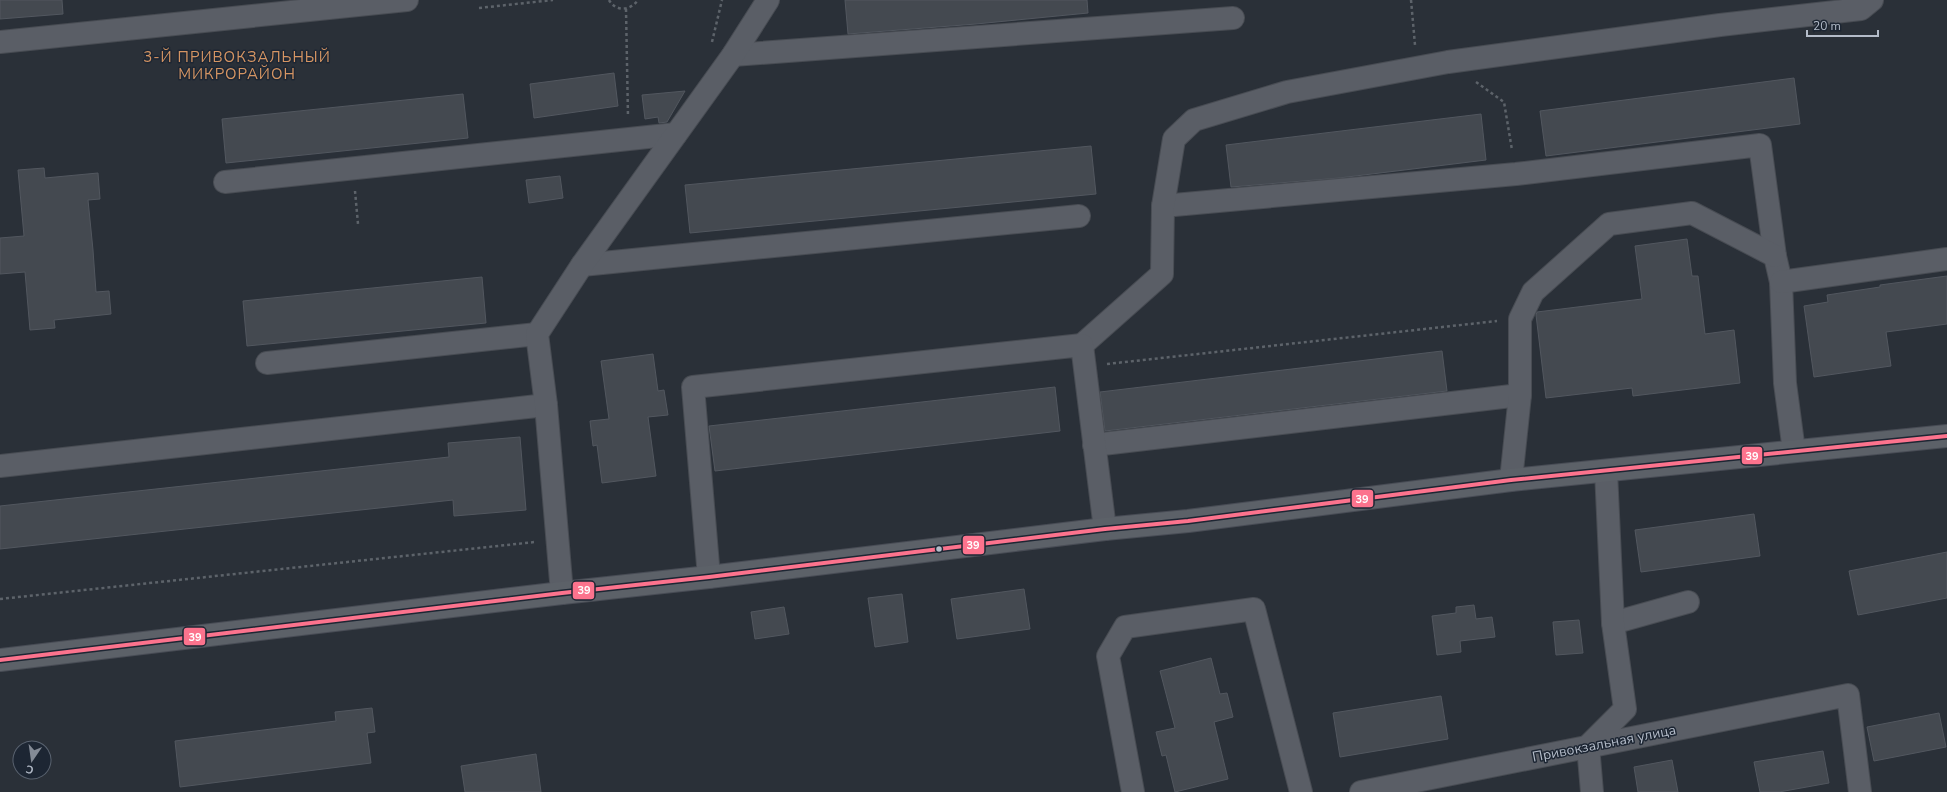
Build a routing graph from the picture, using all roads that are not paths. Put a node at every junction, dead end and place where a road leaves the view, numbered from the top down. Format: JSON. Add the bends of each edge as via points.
{"nodes":[{"id":1,"x":407,"y":0,"type":"edge"},
{"id":2,"x":768,"y":0,"type":"edge"},
{"id":3,"x":1872,"y":0,"type":"edge"},
{"id":4,"x":1233,"y":18,"type":"dead end"},
{"id":5,"x":0,"y":42,"type":"edge"},
{"id":6,"x":733,"y":55,"type":"junction"},
{"id":7,"x":676,"y":134,"type":"junction"},
{"id":8,"x":225,"y":182,"type":"dead end"},
{"id":9,"x":1163,"y":206,"type":"junction"},
{"id":10,"x":1079,"y":216,"type":"dead end"},
{"id":11,"x":1775,"y":256,"type":"junction"},
{"id":12,"x":1947,"y":259,"type":"edge"},
{"id":13,"x":582,"y":265,"type":"junction"},
{"id":14,"x":1781,"y":282,"type":"junction"},
{"id":15,"x":537,"y":334,"type":"junction"},
{"id":16,"x":1083,"y":355,"type":"junction"},
{"id":17,"x":267,"y":363,"type":"dead end"},
{"id":18,"x":1520,"y":395,"type":"junction"},
{"id":19,"x":546,"y":405,"type":"junction"},
{"id":20,"x":1947,"y":436,"type":"edge"},
{"id":21,"x":1094,"y":445,"type":"junction"},
{"id":22,"x":1794,"y":451,"type":"junction"},
{"id":23,"x":0,"y":466,"type":"edge"},
{"id":24,"x":1606,"y":471,"type":"junction"},
{"id":25,"x":1511,"y":480,"type":"junction"},
{"id":26,"x":1105,"y":529,"type":"junction"},
{"id":27,"x":709,"y":578,"type":"junction"},
{"id":28,"x":562,"y":593,"type":"junction"},
{"id":29,"x":1688,"y":602,"type":"dead end"},
{"id":30,"x":1613,"y":623,"type":"junction"},
{"id":31,"x":0,"y":660,"type":"edge"},
{"id":32,"x":1588,"y":746,"type":"junction"},
{"id":33,"x":1133,"y":792,"type":"edge"},
{"id":34,"x":1301,"y":792,"type":"edge"},
{"id":35,"x":1361,"y":792,"type":"edge"},
{"id":36,"x":1592,"y":792,"type":"edge"},
{"id":37,"x":1860,"y":792,"type":"edge"}],
"edges":[{"from":1,"to":5,"type":"street"},
{"from":2,"to":6,"type":"street"},
{"from":3,"to":9,"type":"street","via":[[1861,9],[1720,25],[1448,62],[1287,92],[1194,120],[1174,139]]},
{"from":4,"to":6,"type":"street"},
{"from":6,"to":7,"type":"street"},
{"from":7,"to":8,"type":"street"},
{"from":7,"to":13,"type":"street"},
{"from":9,"to":11,"type":"street","via":[[1516,174],[1760,145]]},
{"from":9,"to":16,"type":"street","via":[[1162,274]]},
{"from":10,"to":13,"type":"street"},
{"from":11,"to":14,"type":"street"},
{"from":11,"to":18,"type":"street","via":[[1692,213],[1609,224],[1533,292],[1520,319]]},
{"from":12,"to":14,"type":"street"},
{"from":13,"to":15,"type":"street"},
{"from":14,"to":22,"type":"street","via":[[1785,383]]},
{"from":15,"to":17,"type":"street"},
{"from":15,"to":19,"type":"street"},
{"from":16,"to":21,"type":"street"},
{"from":16,"to":27,"type":"street","via":[[693,387]]},
{"from":18,"to":21,"type":"street"},
{"from":18,"to":25,"type":"street"},
{"from":19,"to":23,"type":"street"},
{"from":19,"to":28,"type":"street"},
{"from":20,"to":22,"type":"main road"},
{"from":21,"to":26,"type":"street"},
{"from":22,"to":24,"type":"main road"},
{"from":24,"to":25,"type":"main road"},
{"from":24,"to":30,"type":"street"},
{"from":25,"to":26,"type":"main road"},
{"from":26,"to":27,"type":"main road"},
{"from":27,"to":28,"type":"main road"},
{"from":28,"to":31,"type":"main road"},
{"from":29,"to":30,"type":"street"},
{"from":30,"to":32,"type":"street","via":[[1625,709]]},
{"from":32,"to":35,"type":"street","name":"Привокзальная улица"},
{"from":32,"to":36,"type":"street"},
{"from":32,"to":37,"type":"street","name":"Привокзальная улица","via":[[1848,695]]},
{"from":33,"to":34,"type":"street","via":[[1108,656],[1125,627],[1254,609]]}]}
